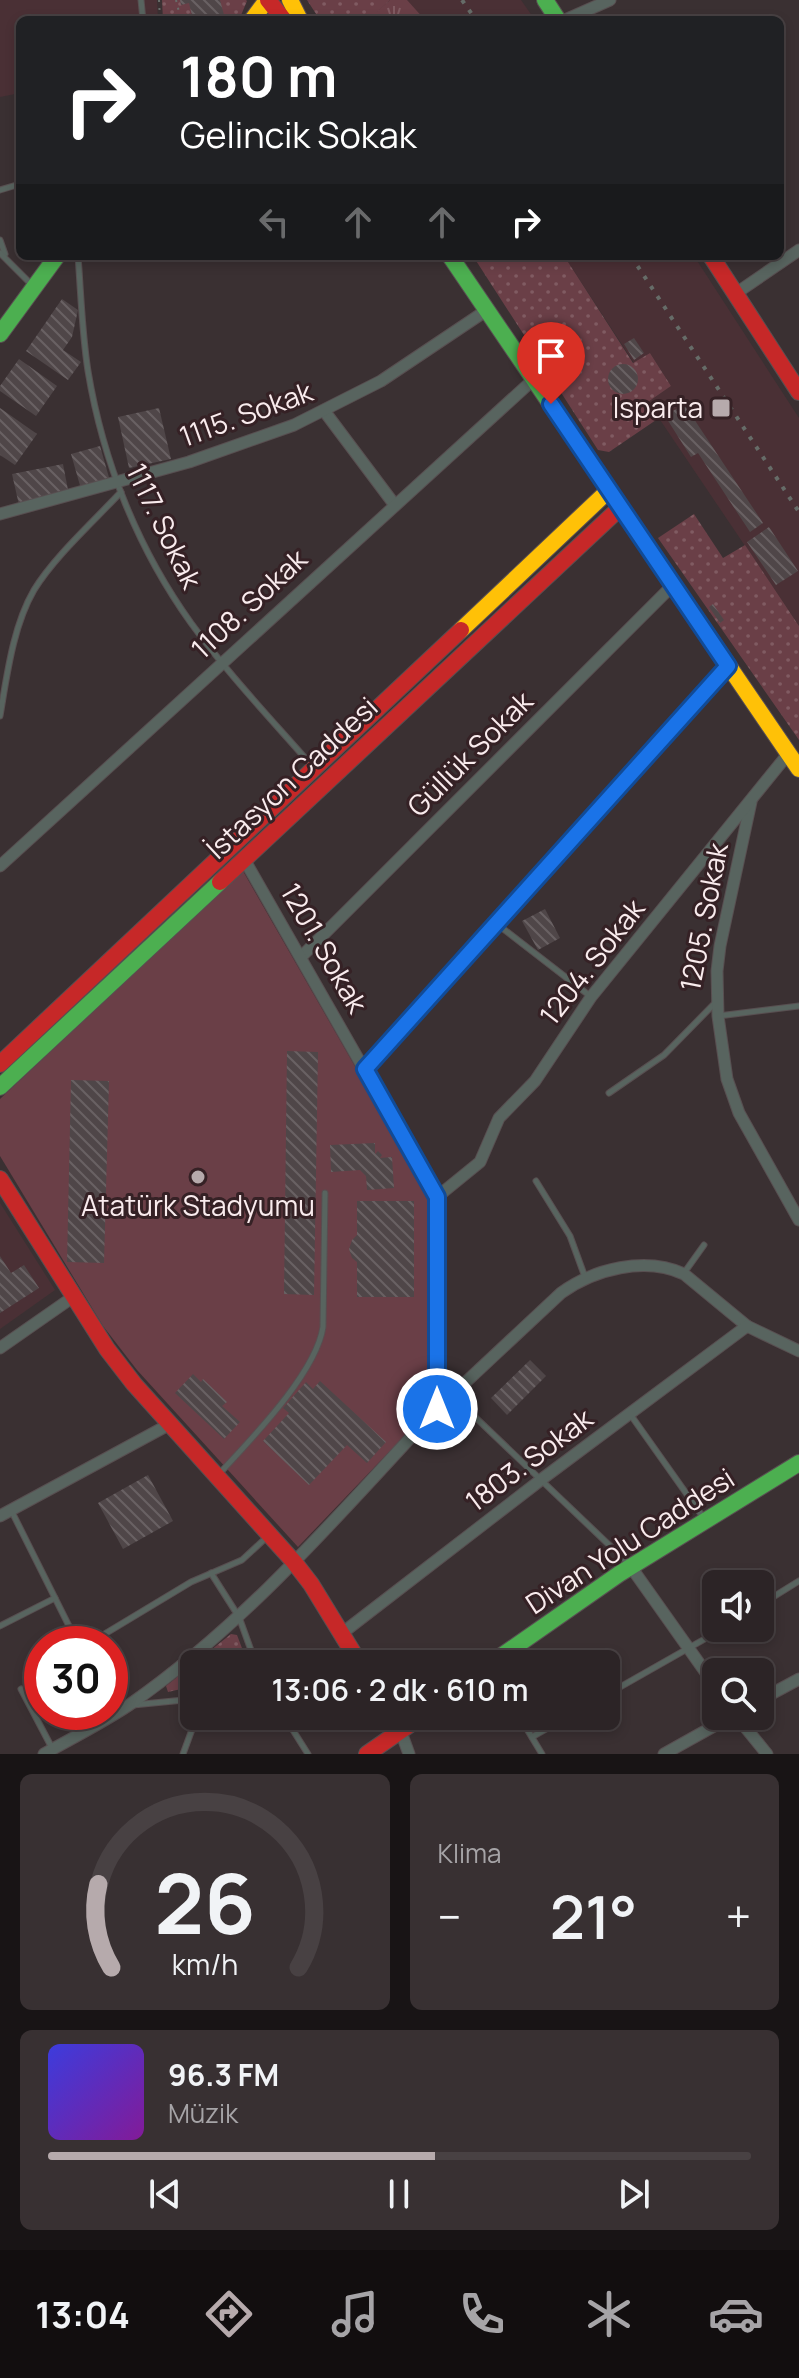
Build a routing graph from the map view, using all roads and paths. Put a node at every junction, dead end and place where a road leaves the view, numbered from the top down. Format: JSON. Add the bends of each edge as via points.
{"nodes":[{"id":1,"x":268,"y":0,"type":"edge"},
{"id":2,"x":610,"y":0,"type":"edge"},
{"id":3,"x":255,"y":16,"type":"edge"},
{"id":4,"x":281,"y":16,"type":"edge"},
{"id":5,"x":574,"y":16,"type":"edge"},
{"id":6,"x":0,"y":240,"type":"edge"},
{"id":7,"x":799,"y":250,"type":"edge"},
{"id":8,"x":3,"y":254,"type":"edge"},
{"id":9,"x":54,"y":260,"type":"edge"},
{"id":10,"x":78,"y":260,"type":"edge"},
{"id":11,"x":453,"y":260,"type":"edge"},
{"id":12,"x":714,"y":260,"type":"edge"},
{"id":13,"x":34,"y":286,"type":"junction"},
{"id":14,"x":735,"y":294,"type":"junction"},
{"id":15,"x":487,"y":310,"type":"junction"},
{"id":16,"x":0,"y":334,"type":"edge"},
{"id":17,"x":534,"y":379,"type":"junction"},
{"id":18,"x":799,"y":392,"type":"edge"},
{"id":19,"x":325,"y":412,"type":"junction"},
{"id":20,"x":119,"y":488,"type":"junction"},
{"id":21,"x":609,"y":490,"type":"junction"},
{"id":22,"x":394,"y":504,"type":"junction"},
{"id":23,"x":621,"y":507,"type":"junction"},
{"id":24,"x":0,"y":514,"type":"edge"},
{"id":25,"x":673,"y":585,"type":"junction"},
{"id":26,"x":222,"y":662,"type":"junction"},
{"id":27,"x":728,"y":666,"type":"junction"},
{"id":28,"x":0,"y":716,"type":"edge"},
{"id":29,"x":788,"y":754,"type":"junction"},
{"id":30,"x":314,"y":769,"type":"junction"},
{"id":31,"x":799,"y":769,"type":"edge"},
{"id":32,"x":752,"y":800,"type":"junction"},
{"id":33,"x":244,"y":859,"type":"junction"},
{"id":34,"x":0,"y":866,"type":"edge"},
{"id":35,"x":496,"y":923,"type":"junction"},
{"id":36,"x":301,"y":957,"type":"junction"},
{"id":37,"x":591,"y":997,"type":"junction"},
{"id":38,"x":717,"y":1001,"type":"junction"},
{"id":39,"x":799,"y":1006,"type":"edge"},
{"id":40,"x":718,"y":1016,"type":"junction"},
{"id":41,"x":0,"y":1064,"type":"edge"},
{"id":42,"x":365,"y":1069,"type":"junction"},
{"id":43,"x":0,"y":1087,"type":"edge"},
{"id":44,"x":609,"y":1093,"type":"dead end"},
{"id":45,"x":0,"y":1179,"type":"edge"},
{"id":46,"x":536,"y":1181,"type":"dead end"},
{"id":47,"x":325,"y":1193,"type":"dead end"},
{"id":48,"x":437,"y":1197,"type":"junction"},
{"id":49,"x":799,"y":1220,"type":"edge"},
{"id":50,"x":704,"y":1245,"type":"dead end"},
{"id":51,"x":684,"y":1274,"type":"junction"},
{"id":52,"x":585,"y":1278,"type":"junction"},
{"id":53,"x":73,"y":1297,"type":"junction"},
{"id":54,"x":747,"y":1326,"type":"junction"},
{"id":55,"x":0,"y":1348,"type":"edge"},
{"id":56,"x":799,"y":1351,"type":"edge"},
{"id":57,"x":452,"y":1395,"type":"junction"},
{"id":58,"x":437,"y":1409,"type":"junction"},
{"id":59,"x":630,"y":1413,"type":"junction"},
{"id":60,"x":170,"y":1424,"type":"junction"},
{"id":61,"x":799,"y":1463,"type":"edge"},
{"id":62,"x":217,"y":1476,"type":"junction"},
{"id":63,"x":542,"y":1479,"type":"junction"},
{"id":64,"x":5,"y":1513,"type":"edge"},
{"id":65,"x":705,"y":1522,"type":"junction"},
{"id":66,"x":270,"y":1535,"type":"junction"},
{"id":67,"x":294,"y":1562,"type":"junction"},
{"id":68,"x":631,"y":1567,"type":"junction"},
{"id":69,"x":211,"y":1573,"type":"junction"},
{"id":70,"x":799,"y":1581,"type":"edge"},
{"id":71,"x":774,"y":1596,"type":"edge"},
{"id":72,"x":55,"y":1598,"type":"junction"},
{"id":73,"x":239,"y":1617,"type":"junction"},
{"id":74,"x":0,"y":1626,"type":"edge"},
{"id":75,"x":69,"y":1626,"type":"edge"},
{"id":76,"x":119,"y":1626,"type":"edge"},
{"id":77,"x":341,"y":1634,"type":"junction"},
{"id":78,"x":702,"y":1641,"type":"edge"},
{"id":79,"x":689,"y":1649,"type":"junction"},
{"id":80,"x":251,"y":1650,"type":"edge"},
{"id":81,"x":351,"y":1650,"type":"edge"},
{"id":82,"x":510,"y":1650,"type":"edge"},
{"id":83,"x":702,"y":1667,"type":"edge"},
{"id":84,"x":799,"y":1679,"type":"edge"},
{"id":85,"x":620,"y":1687,"type":"edge"},
{"id":86,"x":21,"y":1689,"type":"dead end"},
{"id":87,"x":774,"y":1692,"type":"edge"},
{"id":88,"x":180,"y":1700,"type":"edge"},
{"id":89,"x":128,"y":1705,"type":"joint"},
{"id":90,"x":82,"y":1730,"type":"edge"},
{"id":91,"x":192,"y":1730,"type":"edge"},
{"id":92,"x":293,"y":1730,"type":"edge"},
{"id":93,"x":404,"y":1730,"type":"edge"},
{"id":94,"x":528,"y":1730,"type":"edge"},
{"id":95,"x":544,"y":1730,"type":"edge"},
{"id":96,"x":708,"y":1730,"type":"edge"},
{"id":97,"x":746,"y":1730,"type":"edge"},
{"id":98,"x":401,"y":1732,"type":"junction"},
{"id":99,"x":532,"y":1737,"type":"junction"},
{"id":100,"x":48,"y":1752,"type":"edge"},
{"id":101,"x":183,"y":1754,"type":"edge"},
{"id":102,"x":308,"y":1754,"type":"edge"},
{"id":103,"x":367,"y":1754,"type":"edge"},
{"id":104,"x":409,"y":1754,"type":"edge"},
{"id":105,"x":542,"y":1754,"type":"edge"},
{"id":106,"x":664,"y":1754,"type":"edge"},
{"id":107,"x":767,"y":1754,"type":"edge"}],
"edges":[{"from":1,"to":3,"type":"main road"},
{"from":1,"to":4,"type":"main road"},
{"from":2,"to":5,"type":"street"},
{"from":6,"to":8,"type":"lane"},
{"from":7,"to":14,"type":"street"},
{"from":8,"to":13,"type":"lane"},
{"from":9,"to":13,"type":"main road"},
{"from":10,"to":20,"type":"lane","name":"1117. Sokak","via":[[88,371]]},
{"from":11,"to":15,"type":"main road"},
{"from":12,"to":14,"type":"main road"},
{"from":13,"to":16,"type":"main road"},
{"from":14,"to":18,"type":"main road"},
{"from":15,"to":17,"type":"main road"},
{"from":15,"to":19,"type":"street","name":"1115. Sokak"},
{"from":17,"to":21,"type":"main road"},
{"from":17,"to":22,"type":"street","name":"1108. Sokak"},
{"from":19,"to":20,"type":"street","name":"1115. Sokak"},
{"from":19,"to":22,"type":"street"},
{"from":20,"to":24,"type":"street","name":"1115. Sokak"},
{"from":20,"to":26,"type":"lane","name":"1117. Sokak","via":[[168,586]]},
{"from":20,"to":28,"type":"lane","via":[[35,588],[22,616]]},
{"from":21,"to":23,"type":"main road"},
{"from":21,"to":30,"type":"main road","name":"İstasyon Caddesi"},
{"from":22,"to":26,"type":"street","name":"1108. Sokak"},
{"from":23,"to":25,"type":"main road"},
{"from":23,"to":33,"type":"main road","name":"İstasyon Caddesi"},
{"from":25,"to":27,"type":"main road"},
{"from":25,"to":36,"type":"street","name":"Güllük Sokak"},
{"from":26,"to":30,"type":"lane","name":"1117. Sokak"},
{"from":26,"to":34,"type":"street","name":"1108. Sokak"},
{"from":27,"to":29,"type":"main road"},
{"from":27,"to":35,"type":"street"},
{"from":29,"to":31,"type":"main road"},
{"from":29,"to":32,"type":"street","name":"1204. Sokak"},
{"from":30,"to":41,"type":"main road","name":"İstasyon Caddesi"},
{"from":32,"to":37,"type":"street","name":"1204. Sokak"},
{"from":32,"to":38,"type":"street","name":"1205. Sokak","via":[[720,946]]},
{"from":33,"to":36,"type":"street","name":"1201. Sokak"},
{"from":33,"to":43,"type":"main road","name":"İstasyon Caddesi"},
{"from":35,"to":37,"type":"lane"},
{"from":35,"to":42,"type":"street"},
{"from":36,"to":42,"type":"street","name":"1201. Sokak"},
{"from":37,"to":48,"type":"street","name":"1204. Sokak","via":[[535,1081],[499,1118],[480,1162]]},
{"from":38,"to":40,"type":"street"},
{"from":38,"to":44,"type":"lane","name":"1205. Sokak","via":[[664,1055]]},
{"from":39,"to":40,"type":"lane"},
{"from":40,"to":49,"type":"street","via":[[727,1079],[739,1113]]},
{"from":42,"to":48,"type":"street","name":"1201. Sokak"},
{"from":45,"to":53,"type":"main road"},
{"from":46,"to":52,"type":"lane","via":[[570,1236]]},
{"from":47,"to":62,"type":"lane","via":[[323,1327],[316,1353],[260,1429]]},
{"from":48,"to":58,"type":"street","name":"1201. Sokak"},
{"from":50,"to":51,"type":"lane"},
{"from":51,"to":52,"type":"street","via":[[645,1266]]},
{"from":51,"to":54,"type":"street"},
{"from":52,"to":57,"type":"street","via":[[561,1293]]},
{"from":53,"to":55,"type":"street"},
{"from":53,"to":60,"type":"main road","via":[[107,1349]]},
{"from":54,"to":56,"type":"street"},
{"from":54,"to":59,"type":"street","name":"1803. Sokak"},
{"from":57,"to":58,"type":"street"},
{"from":57,"to":63,"type":"lane"},
{"from":58,"to":67,"type":"street"},
{"from":59,"to":63,"type":"street","name":"1803. Sokak"},
{"from":59,"to":65,"type":"lane"},
{"from":60,"to":62,"type":"main road"},
{"from":60,"to":64,"type":"street"},
{"from":61,"to":65,"type":"main road","name":"Divan Yolu Caddesi"},
{"from":62,"to":66,"type":"main road"},
{"from":63,"to":68,"type":"lane"},
{"from":63,"to":77,"type":"street","name":"1803. Sokak"},
{"from":64,"to":72,"type":"lane"},
{"from":65,"to":68,"type":"main road","name":"Divan Yolu Caddesi"},
{"from":66,"to":67,"type":"main road"},
{"from":66,"to":69,"type":"lane","via":[[249,1555]]},
{"from":67,"to":73,"type":"street"},
{"from":67,"to":77,"type":"main road"},
{"from":68,"to":79,"type":"street"},
{"from":68,"to":82,"type":"main road","name":"Divan Yolu Caddesi"},
{"from":69,"to":73,"type":"lane"},
{"from":69,"to":76,"type":"lane"},
{"from":70,"to":71,"type":"lane"},
{"from":72,"to":74,"type":"lane"},
{"from":72,"to":75,"type":"lane"},
{"from":73,"to":80,"type":"lane"},
{"from":73,"to":89,"type":"street"},
{"from":77,"to":81,"type":"main road"},
{"from":78,"to":79,"type":"lane"},
{"from":79,"to":83,"type":"street"},
{"from":79,"to":85,"type":"lane"},
{"from":84,"to":87,"type":"street"},
{"from":86,"to":100,"type":"lane"},
{"from":88,"to":89,"type":"lane"},
{"from":90,"to":100,"type":"street"},
{"from":91,"to":101,"type":"lane"},
{"from":92,"to":102,"type":"lane"},
{"from":93,"to":98,"type":"main road"},
{"from":94,"to":99,"type":"lane"},
{"from":95,"to":99,"type":"lane"},
{"from":96,"to":106,"type":"street"},
{"from":97,"to":107,"type":"street"},
{"from":98,"to":103,"type":"main road"},
{"from":98,"to":104,"type":"street"},
{"from":99,"to":105,"type":"lane"}]}
